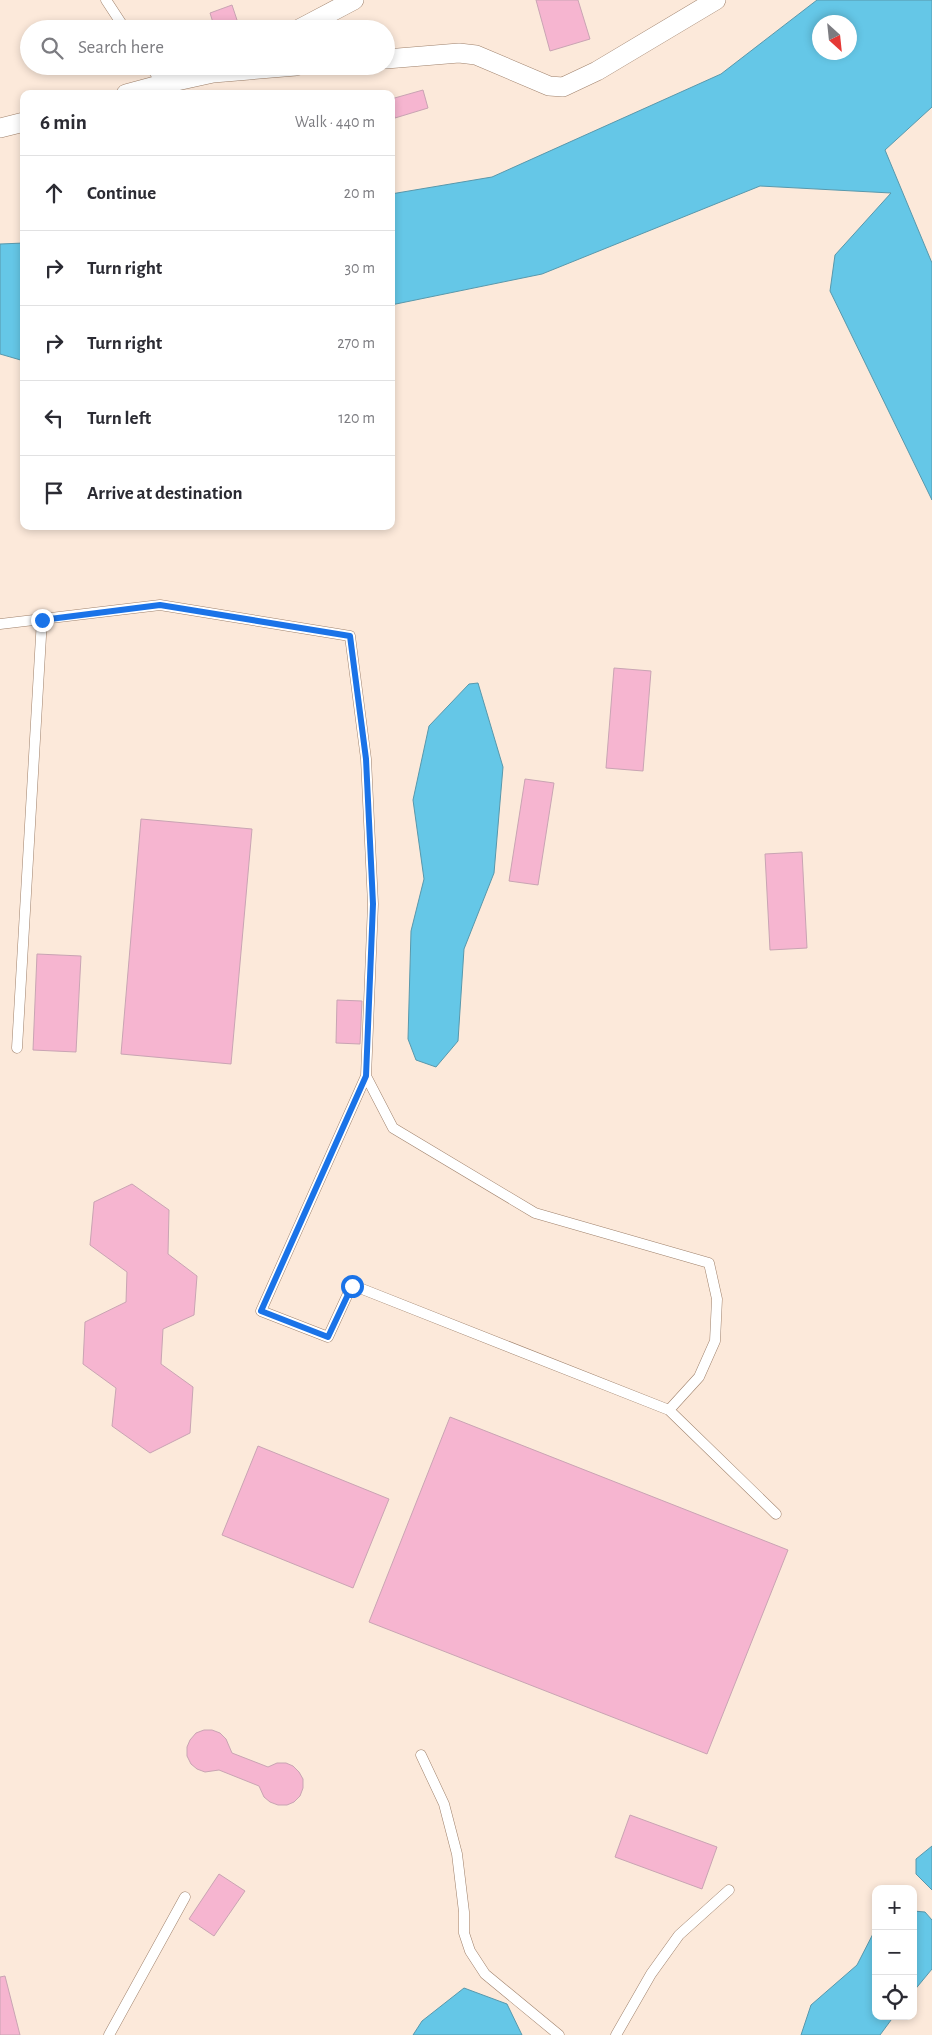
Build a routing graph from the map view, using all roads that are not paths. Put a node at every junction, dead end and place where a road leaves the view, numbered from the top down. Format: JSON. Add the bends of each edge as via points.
{"nodes":[{"id":1,"x":106,"y":0,"type":"edge"},
{"id":2,"x":354,"y":0,"type":"edge"},
{"id":3,"x":716,"y":0,"type":"edge"},
{"id":4,"x":119,"y":20,"type":"edge"},
{"id":5,"x":316,"y":20,"type":"edge"},
{"id":6,"x":395,"y":58,"type":"edge"},
{"id":7,"x":156,"y":75,"type":"edge"},
{"id":8,"x":199,"y":75,"type":"edge"},
{"id":9,"x":163,"y":84,"type":"junction"},
{"id":10,"x":141,"y":90,"type":"edge"},
{"id":11,"x":20,"y":123,"type":"edge"},
{"id":12,"x":0,"y":128,"type":"edge"},
{"id":13,"x":42,"y":620,"type":"junction"},
{"id":14,"x":0,"y":624,"type":"edge"},
{"id":15,"x":17,"y":1048,"type":"dead end"},
{"id":16,"x":366,"y":1076,"type":"junction"},
{"id":17,"x":669,"y":1410,"type":"junction"},
{"id":18,"x":776,"y":1514,"type":"dead end"},
{"id":19,"x":421,"y":1755,"type":"dead end"},
{"id":20,"x":729,"y":1890,"type":"dead end"},
{"id":21,"x":184,"y":1897,"type":"dead end"},
{"id":22,"x":109,"y":2035,"type":"edge"},
{"id":23,"x":559,"y":2035,"type":"edge"},
{"id":24,"x":616,"y":2035,"type":"edge"}],
"edges":[{"from":1,"to":4,"type":"lane"},
{"from":2,"to":5,"type":"street"},
{"from":3,"to":6,"type":"street","via":[[598,71],[563,87],[549,86],[476,55],[459,53]]},
{"from":7,"to":9,"type":"lane"},
{"from":8,"to":9,"type":"street"},
{"from":9,"to":10,"type":"street"},
{"from":11,"to":12,"type":"street"},
{"from":13,"to":14,"type":"lane"},
{"from":13,"to":15,"type":"lane"},
{"from":13,"to":16,"type":"lane","via":[[160,605],[350,636],[366,759],[373,904]]},
{"from":16,"to":17,"type":"lane","via":[[393,1128],[535,1213],[709,1263],[717,1299],[715,1341],[699,1377]]},
{"from":16,"to":17,"type":"lane","via":[[261,1311],[328,1337],[352,1286]]},
{"from":17,"to":18,"type":"lane"},
{"from":19,"to":23,"type":"lane","via":[[444,1804],[457,1854],[464,1933],[470,1951],[485,1974]]},
{"from":20,"to":24,"type":"lane","via":[[679,1935],[651,1974]]},
{"from":21,"to":22,"type":"lane"}]}
